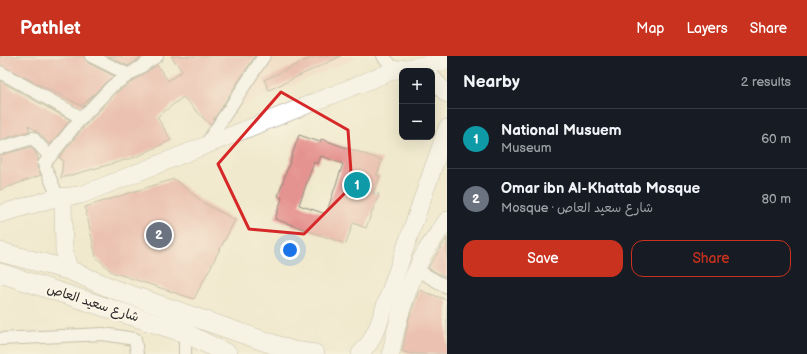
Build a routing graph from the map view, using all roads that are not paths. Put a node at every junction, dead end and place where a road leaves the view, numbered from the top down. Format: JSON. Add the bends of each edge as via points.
{"nodes":[{"id":1,"x":91,"y":56,"type":"edge"},
{"id":2,"x":157,"y":56,"type":"edge"},
{"id":3,"x":264,"y":56,"type":"edge"},
{"id":4,"x":383,"y":56,"type":"edge"},
{"id":5,"x":427,"y":56,"type":"edge"},
{"id":6,"x":447,"y":61,"type":"edge"},
{"id":7,"x":403,"y":68,"type":"edge"},
{"id":8,"x":409,"y":68,"type":"edge"},
{"id":9,"x":415,"y":68,"type":"edge"},
{"id":10,"x":0,"y":72,"type":"edge"},
{"id":11,"x":399,"y":73,"type":"edge"},
{"id":12,"x":128,"y":75,"type":"junction"},
{"id":13,"x":435,"y":81,"type":"edge"},
{"id":14,"x":447,"y":94,"type":"edge"},
{"id":15,"x":82,"y":118,"type":"junction"},
{"id":16,"x":447,"y":128,"type":"edge"},
{"id":17,"x":206,"y":144,"type":"junction"},
{"id":18,"x":0,"y":148,"type":"edge"},
{"id":19,"x":50,"y":157,"type":"junction"},
{"id":20,"x":60,"y":198,"type":"junction"},
{"id":21,"x":0,"y":214,"type":"edge"},
{"id":22,"x":447,"y":220,"type":"edge"},
{"id":23,"x":0,"y":252,"type":"edge"},
{"id":24,"x":69,"y":270,"type":"junction"},
{"id":25,"x":416,"y":270,"type":"junction"},
{"id":26,"x":0,"y":273,"type":"edge"},
{"id":27,"x":447,"y":287,"type":"edge"},
{"id":28,"x":185,"y":333,"type":"junction"},
{"id":29,"x":0,"y":339,"type":"edge"},
{"id":30,"x":137,"y":354,"type":"edge"},
{"id":31,"x":185,"y":354,"type":"edge"},
{"id":32,"x":228,"y":354,"type":"edge"},
{"id":33,"x":315,"y":354,"type":"edge"},
{"id":34,"x":360,"y":354,"type":"edge"},
{"id":35,"x":391,"y":354,"type":"edge"}],
"edges":[{"from":1,"to":12,"type":"street"},
{"from":2,"to":12,"type":"street"},
{"from":3,"to":17,"type":"street"},
{"from":4,"to":7,"type":"street"},
{"from":5,"to":8,"type":"main road"},
{"from":6,"to":9,"type":"main road"},
{"from":10,"to":15,"type":"street"},
{"from":11,"to":17,"type":"main road"},
{"from":12,"to":15,"type":"street","via":[[112,86]]},
{"from":13,"to":14,"type":"main road"},
{"from":15,"to":19,"type":"street"},
{"from":16,"to":34,"type":"main road","via":[[378,326]]},
{"from":17,"to":20,"type":"main road","via":[[190,153],[81,195]]},
{"from":18,"to":19,"type":"street","via":[[33,138]]},
{"from":19,"to":20,"type":"street","via":[[44,164]]},
{"from":20,"to":21,"type":"main road"},
{"from":20,"to":24,"type":"main road","via":[[64,250]]},
{"from":22,"to":25,"type":"main road"},
{"from":23,"to":24,"type":"main road"},
{"from":24,"to":33,"type":"main road","via":[[113,290],[293,351]]},
{"from":25,"to":27,"type":"street"},
{"from":25,"to":35,"type":"main road"},
{"from":26,"to":28,"type":"main road","name":"شارع سعيد العاص"},
{"from":28,"to":31,"type":"street"},
{"from":28,"to":32,"type":"main road","name":"شارع سعيد العاص"},
{"from":29,"to":30,"type":"street","via":[[103,334],[135,339]]}]}
